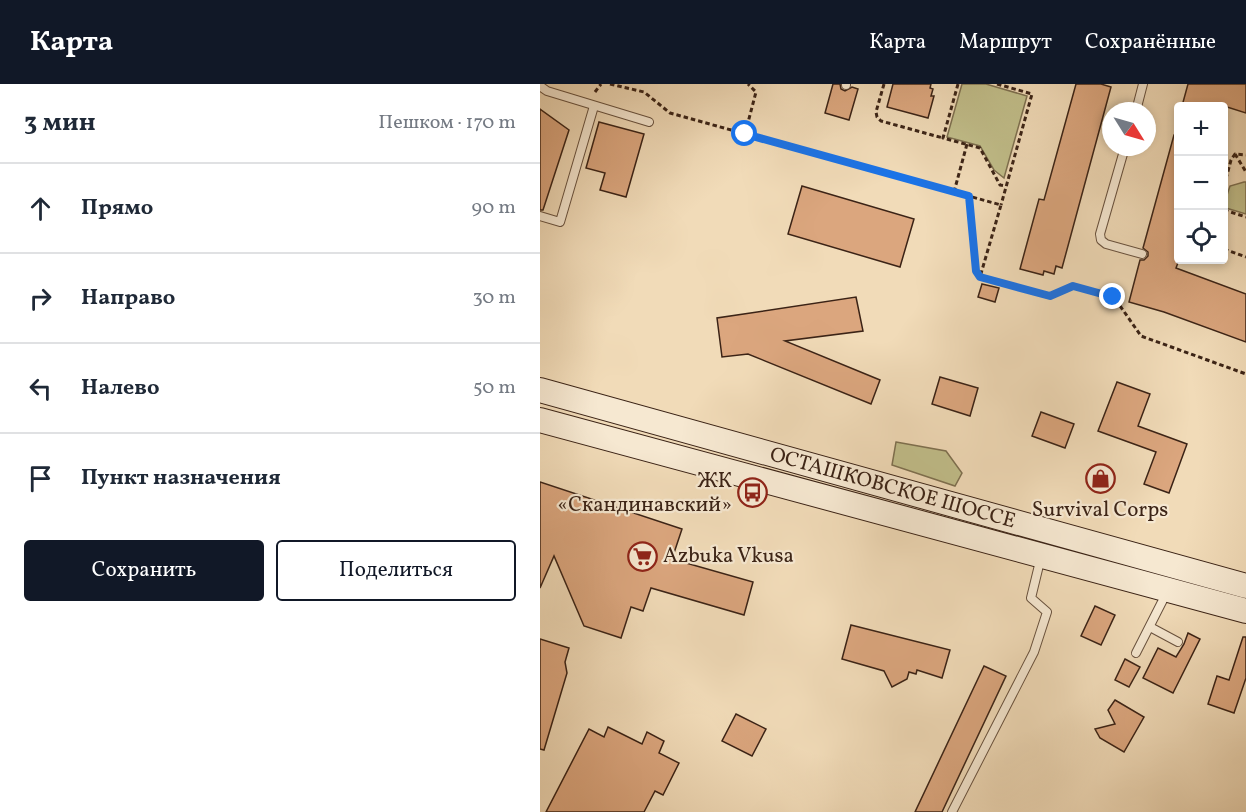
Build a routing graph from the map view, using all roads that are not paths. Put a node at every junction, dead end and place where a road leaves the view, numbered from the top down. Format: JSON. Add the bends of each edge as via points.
{"nodes":[{"id":1,"x":1143,"y":84,"type":"edge"},
{"id":2,"x":540,"y":86,"type":"edge"},
{"id":3,"x":1138,"y":102,"type":"edge"},
{"id":4,"x":594,"y":106,"type":"junction"},
{"id":5,"x":649,"y":122,"type":"dead end"},
{"id":6,"x":1122,"y":156,"type":"edge"},
{"id":7,"x":540,"y":216,"type":"edge"},
{"id":8,"x":1142,"y":254,"type":"dead end"},
{"id":9,"x":540,"y":390,"type":"edge"},
{"id":10,"x":540,"y":420,"type":"edge"},
{"id":11,"x":1042,"y":555,"type":"junction"},
{"id":12,"x":1246,"y":586,"type":"edge"},
{"id":13,"x":1169,"y":589,"type":"junction"},
{"id":14,"x":1246,"y":611,"type":"edge"},
{"id":15,"x":1150,"y":627,"type":"junction"},
{"id":16,"x":1178,"y":642,"type":"dead end"},
{"id":17,"x":1136,"y":653,"type":"dead end"},
{"id":18,"x":952,"y":812,"type":"edge"}],
"edges":[{"from":1,"to":3,"type":"lane"},
{"from":2,"to":4,"type":"lane"},
{"from":4,"to":5,"type":"lane"},
{"from":4,"to":7,"type":"lane","via":[[560,222]]},
{"from":6,"to":8,"type":"lane","via":[[1101,240]]},
{"from":9,"to":12,"type":"main road","name":"ОСТАШКОВСКОЕ ШОССЕ"},
{"from":10,"to":11,"type":"main road","name":"ОСТАШКОВСКОЕ ШОССЕ"},
{"from":11,"to":13,"type":"main road","name":"ОСТАШКОВСКОЕ ШОССЕ"},
{"from":11,"to":18,"type":"lane","via":[[1031,598],[1047,612],[1034,652]]},
{"from":13,"to":14,"type":"main road","name":"ОСТАШКОВСКОЕ ШОССЕ"},
{"from":13,"to":15,"type":"lane"},
{"from":15,"to":16,"type":"lane"},
{"from":15,"to":17,"type":"lane"}]}
